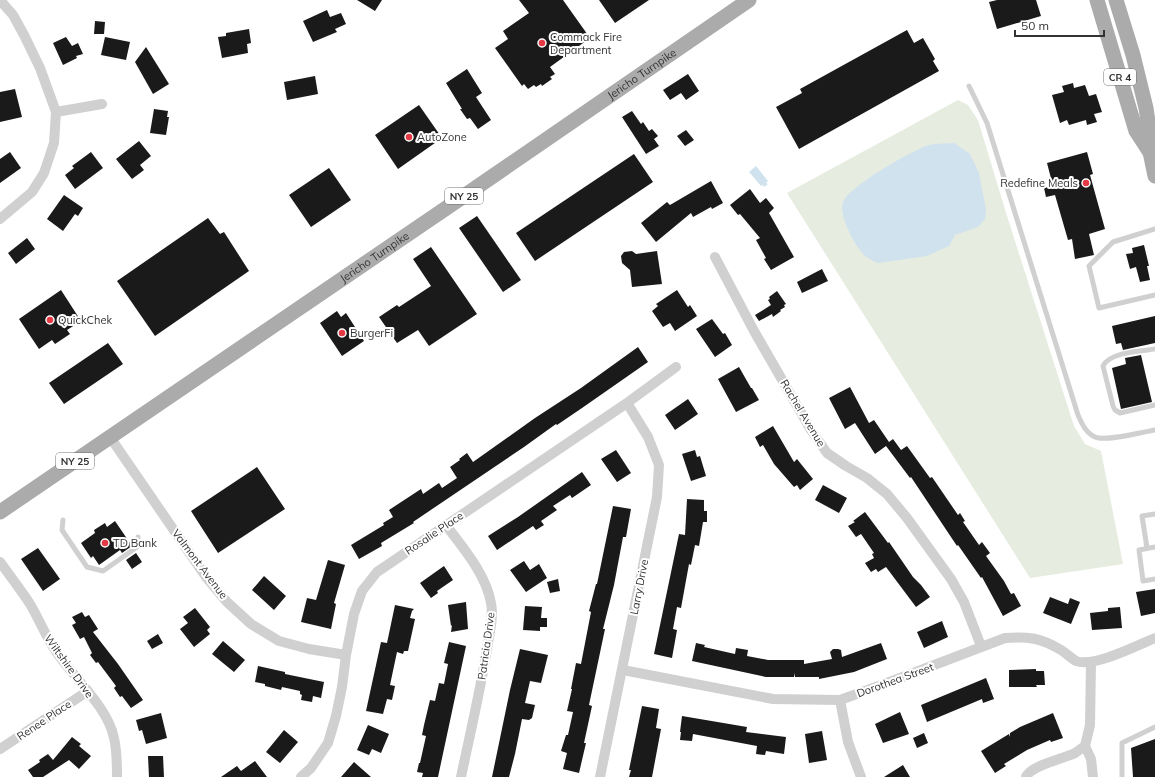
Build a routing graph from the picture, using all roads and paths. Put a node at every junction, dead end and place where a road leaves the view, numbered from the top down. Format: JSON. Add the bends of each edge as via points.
{"nodes":[{"id":1,"x":0,"y":0,"type":"edge"},
{"id":2,"x":749,"y":0,"type":"edge"},
{"id":3,"x":1096,"y":0,"type":"edge"},
{"id":4,"x":1116,"y":0,"type":"edge"},
{"id":5,"x":969,"y":86,"type":"dead end"},
{"id":6,"x":102,"y":104,"type":"dead end"},
{"id":7,"x":56,"y":112,"type":"junction"},
{"id":8,"x":1150,"y":152,"type":"junction"},
{"id":9,"x":1155,"y":176,"type":"edge"},
{"id":10,"x":0,"y":219,"type":"edge"},
{"id":11,"x":1155,"y":230,"type":"edge"},
{"id":12,"x":715,"y":257,"type":"dead end"},
{"id":13,"x":1155,"y":295,"type":"edge"},
{"id":14,"x":1155,"y":349,"type":"edge"},
{"id":15,"x":676,"y":367,"type":"dead end"},
{"id":16,"x":627,"y":403,"type":"junction"},
{"id":17,"x":1155,"y":405,"type":"edge"},
{"id":18,"x":1155,"y":430,"type":"edge"},
{"id":19,"x":110,"y":437,"type":"junction"},
{"id":20,"x":0,"y":512,"type":"edge"},
{"id":21,"x":1155,"y":514,"type":"edge"},
{"id":22,"x":63,"y":520,"type":"dead end"},
{"id":23,"x":446,"y":525,"type":"junction"},
{"id":24,"x":138,"y":537,"type":"dead end"},
{"id":25,"x":1155,"y":547,"type":"edge"},
{"id":26,"x":1147,"y":548,"type":"junction"},
{"id":27,"x":0,"y":562,"type":"edge"},
{"id":28,"x":1155,"y":579,"type":"edge"},
{"id":29,"x":1155,"y":638,"type":"edge"},
{"id":30,"x":981,"y":646,"type":"junction"},
{"id":31,"x":346,"y":656,"type":"junction"},
{"id":32,"x":1091,"y":662,"type":"junction"},
{"id":33,"x":623,"y":670,"type":"junction"},
{"id":34,"x":88,"y":691,"type":"junction"},
{"id":35,"x":840,"y":700,"type":"junction"},
{"id":36,"x":1155,"y":727,"type":"edge"},
{"id":37,"x":1085,"y":746,"type":"junction"},
{"id":38,"x":0,"y":749,"type":"edge"},
{"id":39,"x":117,"y":777,"type":"edge"},
{"id":40,"x":301,"y":777,"type":"edge"},
{"id":41,"x":461,"y":777,"type":"edge"},
{"id":42,"x":600,"y":777,"type":"edge"},
{"id":43,"x":861,"y":777,"type":"edge"},
{"id":44,"x":1026,"y":777,"type":"edge"},
{"id":45,"x":1093,"y":777,"type":"edge"},
{"id":46,"x":1122,"y":777,"type":"edge"}],
"edges":[{"from":1,"to":7,"type":"street","via":[[13,15],[40,68]]},
{"from":2,"to":19,"type":"main road","name":"Jericho Turnpike","number":"NY 25"},
{"from":3,"to":8,"type":"main road","number":"CR 4","via":[[1136,131]]},
{"from":4,"to":8,"type":"main road","number":"CR 4","via":[[1148,108]]},
{"from":5,"to":18,"type":"lane","via":[[987,123],[1084,428],[1096,437],[1109,438]]},
{"from":6,"to":7,"type":"street"},
{"from":7,"to":10,"type":"street","via":[[54,143],[44,173],[32,192]]},
{"from":8,"to":9,"type":"main road","number":"CR 4"},
{"from":11,"to":13,"type":"lane","via":[[1113,242],[1089,266],[1099,308]]},
{"from":12,"to":30,"type":"street","name":"Rachel Avenue","via":[[754,332],[811,430],[827,453],[887,494],[907,518],[951,579],[964,602]]},
{"from":14,"to":17,"type":"lane","via":[[1111,358],[1103,366],[1115,410],[1120,413]]},
{"from":15,"to":16,"type":"street","name":"Rosalie Place"},
{"from":16,"to":23,"type":"street","name":"Rosalie Place"},
{"from":16,"to":33,"type":"street","name":"Larry Drive","via":[[648,437],[659,465],[657,497]]},
{"from":19,"to":20,"type":"main road","name":"Jericho Turnpike","number":"NY 25"},
{"from":19,"to":31,"type":"street","name":"Valmont Avenue","via":[[206,577],[251,624],[279,641]]},
{"from":21,"to":26,"type":"lane","via":[[1142,516]]},
{"from":22,"to":24,"type":"lane","via":[[62,530],[87,567],[103,571],[137,547]]},
{"from":23,"to":31,"type":"street","name":"Rosalie Place","via":[[377,572],[362,590],[354,614]]},
{"from":23,"to":41,"type":"street","name":"Patricia Drive","via":[[477,569],[492,604],[491,626],[481,682]]},
{"from":25,"to":26,"type":"lane"},
{"from":26,"to":28,"type":"lane","via":[[1138,550],[1143,581]]},
{"from":27,"to":34,"type":"street","name":"Wiltshire Drive","via":[[29,604],[57,653]]},
{"from":29,"to":32,"type":"street","name":"Dorothea Street"},
{"from":30,"to":32,"type":"street","name":"Dorothea Street","via":[[1005,638],[1024,636],[1044,641],[1077,661]]},
{"from":30,"to":35,"type":"street","name":"Dorothea Street"},
{"from":31,"to":40,"type":"street","name":"Rosalie Place","via":[[336,716],[328,743],[311,768]]},
{"from":32,"to":37,"type":"street","via":[[1090,725]]},
{"from":33,"to":35,"type":"street","name":"Dorothea Street","via":[[773,699]]},
{"from":33,"to":42,"type":"street","name":"Larry Drive"},
{"from":34,"to":38,"type":"street","name":"Renee Place"},
{"from":34,"to":39,"type":"street","name":"Wiltshire Drive","via":[[105,716],[114,736]]},
{"from":35,"to":43,"type":"street","via":[[848,742]]},
{"from":36,"to":46,"type":"lane","via":[[1122,743]]},
{"from":37,"to":44,"type":"street","via":[[1075,753],[1037,767]]},
{"from":37,"to":45,"type":"street","via":[[1091,759]]}]}
